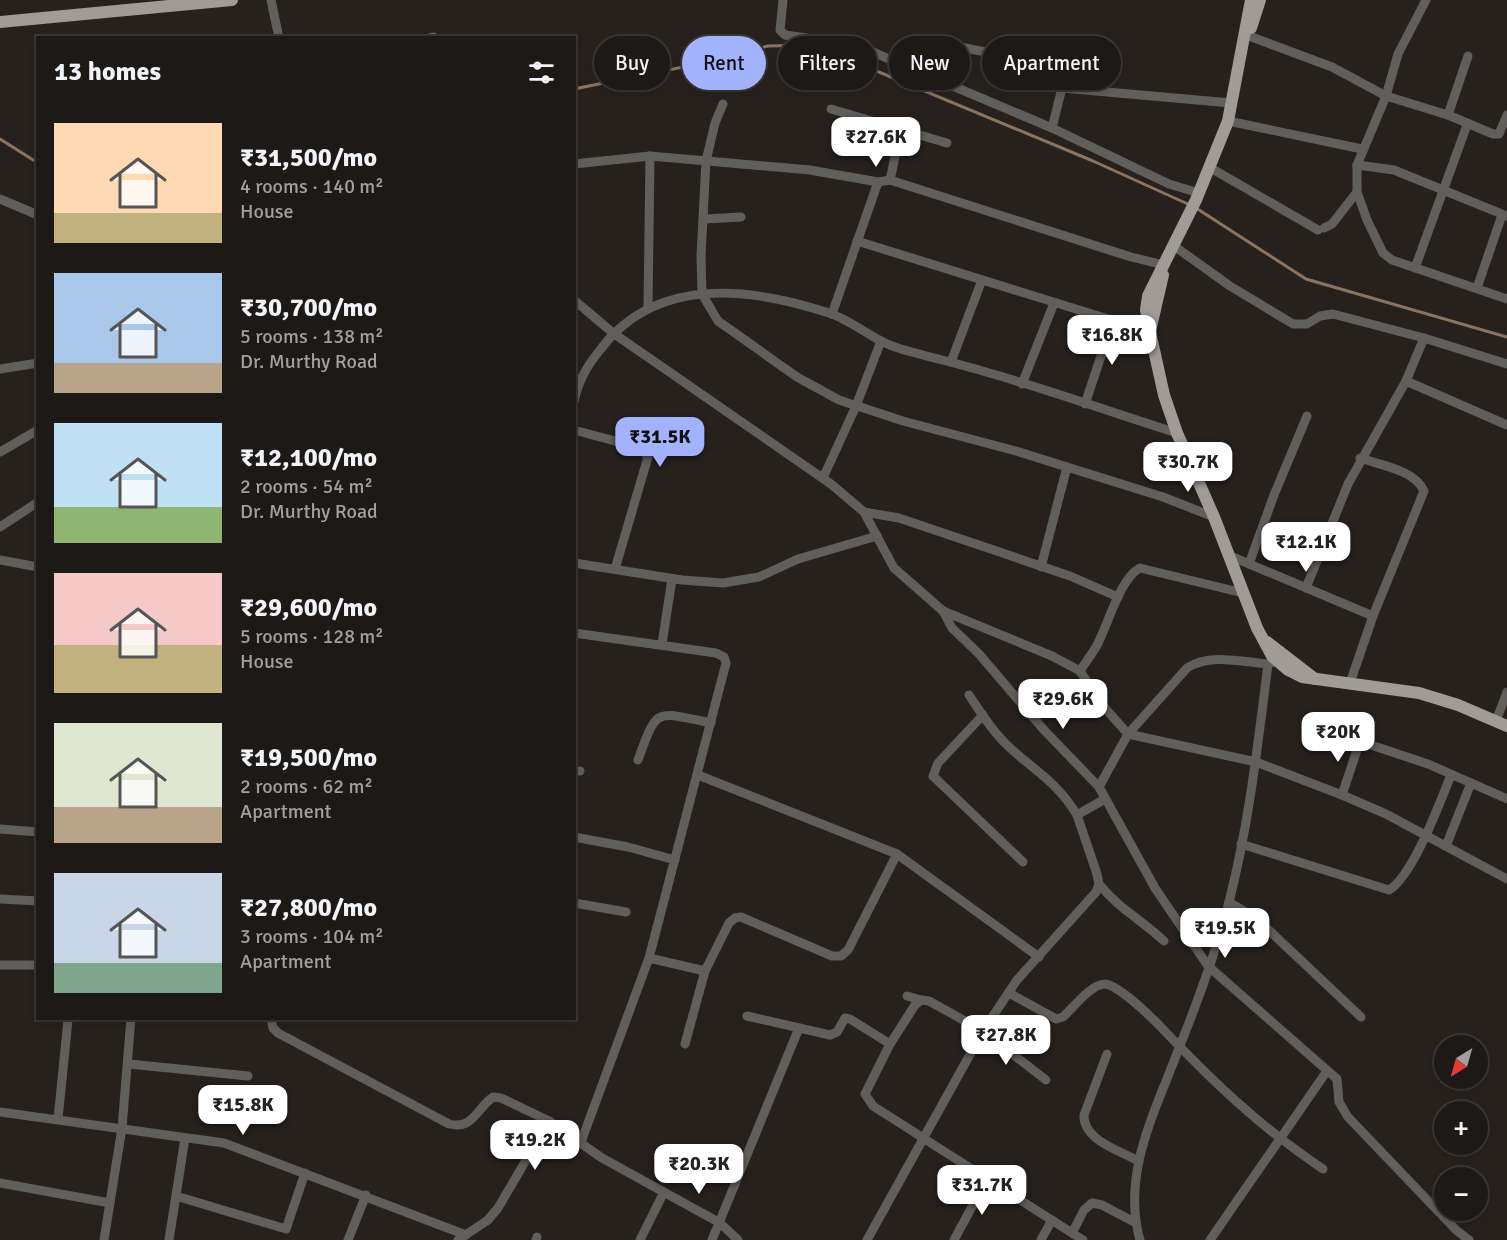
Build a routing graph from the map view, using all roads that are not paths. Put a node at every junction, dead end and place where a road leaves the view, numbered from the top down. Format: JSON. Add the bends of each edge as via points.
{"nodes":[{"id":1,"x":232,"y":0,"type":"edge"},
{"id":2,"x":272,"y":0,"type":"edge"},
{"id":3,"x":783,"y":0,"type":"edge"},
{"id":4,"x":1251,"y":0,"type":"edge"},
{"id":5,"x":1260,"y":0,"type":"edge"},
{"id":6,"x":1426,"y":0,"type":"edge"},
{"id":7,"x":186,"y":3,"type":"edge"},
{"id":8,"x":0,"y":22,"type":"edge"},
{"id":9,"x":279,"y":36,"type":"edge"},
{"id":10,"x":1249,"y":36,"type":"junction"},
{"id":11,"x":1468,"y":56,"type":"dead end"},
{"id":12,"x":1236,"y":75,"type":"junction"},
{"id":13,"x":1062,"y":90,"type":"edge"},
{"id":14,"x":1085,"y":90,"type":"edge"},
{"id":15,"x":1386,"y":96,"type":"junction"},
{"id":16,"x":1231,"y":103,"type":"junction"},
{"id":17,"x":723,"y":104,"type":"dead end"},
{"id":18,"x":831,"y":109,"type":"dead end"},
{"id":19,"x":1448,"y":115,"type":"junction"},
{"id":20,"x":1507,"y":115,"type":"edge"},
{"id":21,"x":1228,"y":121,"type":"junction"},
{"id":22,"x":1467,"y":125,"type":"junction"},
{"id":23,"x":1052,"y":128,"type":"junction"},
{"id":24,"x":901,"y":129,"type":"junction"},
{"id":25,"x":1503,"y":135,"type":"edge"},
{"id":26,"x":947,"y":143,"type":"dead end"},
{"id":27,"x":1362,"y":148,"type":"junction"},
{"id":28,"x":650,"y":156,"type":"junction"},
{"id":29,"x":706,"y":161,"type":"junction"},
{"id":30,"x":576,"y":164,"type":"edge"},
{"id":31,"x":1357,"y":165,"type":"junction"},
{"id":32,"x":1209,"y":167,"type":"junction"},
{"id":33,"x":890,"y":180,"type":"junction"},
{"id":34,"x":878,"y":182,"type":"junction"},
{"id":35,"x":1442,"y":189,"type":"junction"},
{"id":36,"x":1357,"y":192,"type":"junction"},
{"id":37,"x":1197,"y":196,"type":"junction"},
{"id":38,"x":0,"y":199,"type":"edge"},
{"id":39,"x":36,"y":214,"type":"edge"},
{"id":40,"x":1504,"y":216,"type":"edge"},
{"id":41,"x":741,"y":217,"type":"dead end"},
{"id":42,"x":705,"y":219,"type":"junction"},
{"id":43,"x":857,"y":241,"type":"junction"},
{"id":44,"x":1174,"y":246,"type":"junction"},
{"id":45,"x":1163,"y":266,"type":"junction"},
{"id":46,"x":1415,"y":268,"type":"junction"},
{"id":47,"x":982,"y":280,"type":"junction"},
{"id":48,"x":1477,"y":288,"type":"junction"},
{"id":49,"x":702,"y":294,"type":"junction"},
{"id":50,"x":1507,"y":299,"type":"edge"},
{"id":51,"x":576,"y":302,"type":"edge"},
{"id":52,"x":1053,"y":303,"type":"junction"},
{"id":53,"x":648,"y":308,"type":"junction"},
{"id":54,"x":832,"y":314,"type":"junction"},
{"id":55,"x":1113,"y":320,"type":"junction"},
{"id":56,"x":1150,"y":329,"type":"junction"},
{"id":57,"x":613,"y":333,"type":"junction"},
{"id":58,"x":1424,"y":338,"type":"junction"},
{"id":59,"x":881,"y":341,"type":"junction"},
{"id":60,"x":951,"y":362,"type":"junction"},
{"id":61,"x":36,"y":363,"type":"edge"},
{"id":62,"x":1507,"y":364,"type":"edge"},
{"id":63,"x":0,"y":369,"type":"edge"},
{"id":64,"x":578,"y":375,"type":"edge"},
{"id":65,"x":1406,"y":381,"type":"junction"},
{"id":66,"x":1022,"y":384,"type":"junction"},
{"id":67,"x":1084,"y":404,"type":"junction"},
{"id":68,"x":856,"y":406,"type":"junction"},
{"id":69,"x":1307,"y":417,"type":"dead end"},
{"id":70,"x":1507,"y":425,"type":"edge"},
{"id":71,"x":36,"y":431,"type":"edge"},
{"id":72,"x":576,"y":431,"type":"edge"},
{"id":73,"x":1177,"y":434,"type":"junction"},
{"id":74,"x":0,"y":452,"type":"edge"},
{"id":75,"x":1360,"y":458,"type":"junction"},
{"id":76,"x":1067,"y":467,"type":"junction"},
{"id":77,"x":823,"y":478,"type":"junction"},
{"id":78,"x":36,"y":503,"type":"edge"},
{"id":79,"x":864,"y":512,"type":"junction"},
{"id":80,"x":1214,"y":517,"type":"junction"},
{"id":81,"x":0,"y":527,"type":"edge"},
{"id":82,"x":877,"y":536,"type":"junction"},
{"id":83,"x":1228,"y":555,"type":"junction"},
{"id":84,"x":0,"y":560,"type":"edge"},
{"id":85,"x":576,"y":563,"type":"edge"},
{"id":86,"x":1249,"y":564,"type":"junction"},
{"id":87,"x":36,"y":567,"type":"edge"},
{"id":88,"x":1041,"y":567,"type":"junction"},
{"id":89,"x":615,"y":569,"type":"junction"},
{"id":90,"x":672,"y":579,"type":"junction"},
{"id":91,"x":1306,"y":588,"type":"junction"},
{"id":92,"x":1243,"y":593,"type":"junction"},
{"id":93,"x":1118,"y":597,"type":"junction"},
{"id":94,"x":942,"y":611,"type":"junction"},
{"id":95,"x":1373,"y":616,"type":"junction"},
{"id":96,"x":576,"y":633,"type":"edge"},
{"id":97,"x":1265,"y":641,"type":"junction"},
{"id":98,"x":662,"y":644,"type":"junction"},
{"id":99,"x":1272,"y":662,"type":"junction"},
{"id":100,"x":1080,"y":672,"type":"junction"},
{"id":101,"x":1316,"y":680,"type":"junction"},
{"id":102,"x":1350,"y":683,"type":"junction"},
{"id":103,"x":1507,"y":692,"type":"edge"},
{"id":104,"x":969,"y":695,"type":"dead end"},
{"id":105,"x":983,"y":716,"type":"junction"},
{"id":106,"x":711,"y":723,"type":"junction"},
{"id":107,"x":1502,"y":724,"type":"edge"},
{"id":108,"x":1332,"y":732,"type":"dead end"},
{"id":109,"x":1128,"y":734,"type":"junction"},
{"id":110,"x":1360,"y":741,"type":"junction"},
{"id":111,"x":638,"y":760,"type":"dead end"},
{"id":112,"x":1256,"y":762,"type":"junction"},
{"id":113,"x":698,"y":775,"type":"junction"},
{"id":114,"x":1451,"y":775,"type":"junction"},
{"id":115,"x":1471,"y":783,"type":"junction"},
{"id":116,"x":1099,"y":787,"type":"junction"},
{"id":117,"x":1342,"y":795,"type":"junction"},
{"id":118,"x":1105,"y":799,"type":"junction"},
{"id":119,"x":1507,"y":799,"type":"edge"},
{"id":120,"x":1077,"y":815,"type":"junction"},
{"id":121,"x":0,"y":829,"type":"edge"},
{"id":122,"x":36,"y":832,"type":"edge"},
{"id":123,"x":1426,"y":836,"type":"junction"},
{"id":124,"x":576,"y":837,"type":"edge"},
{"id":125,"x":1241,"y":844,"type":"junction"},
{"id":126,"x":1446,"y":846,"type":"junction"},
{"id":127,"x":897,"y":854,"type":"junction"},
{"id":128,"x":675,"y":860,"type":"junction"},
{"id":129,"x":1023,"y":862,"type":"dead end"},
{"id":130,"x":1507,"y":879,"type":"edge"},
{"id":131,"x":1099,"y":884,"type":"junction"},
{"id":132,"x":0,"y":899,"type":"edge"},
{"id":133,"x":36,"y":901,"type":"edge"},
{"id":134,"x":1229,"y":902,"type":"junction"},
{"id":135,"x":576,"y":903,"type":"edge"},
{"id":136,"x":626,"y":912,"type":"dead end"},
{"id":137,"x":1164,"y":941,"type":"dead end"},
{"id":138,"x":649,"y":957,"type":"junction"},
{"id":139,"x":1039,"y":957,"type":"junction"},
{"id":140,"x":0,"y":965,"type":"edge"},
{"id":141,"x":36,"y":965,"type":"edge"},
{"id":142,"x":1208,"y":966,"type":"junction"},
{"id":143,"x":705,"y":970,"type":"junction"},
{"id":144,"x":1009,"y":993,"type":"junction"},
{"id":145,"x":907,"y":996,"type":"dead end"},
{"id":146,"x":921,"y":1000,"type":"junction"},
{"id":147,"x":747,"y":1016,"type":"dead end"},
{"id":148,"x":1361,"y":1017,"type":"dead end"},
{"id":149,"x":68,"y":1020,"type":"edge"},
{"id":150,"x":131,"y":1020,"type":"edge"},
{"id":151,"x":271,"y":1020,"type":"edge"},
{"id":152,"x":798,"y":1028,"type":"junction"},
{"id":153,"x":983,"y":1031,"type":"junction"},
{"id":154,"x":685,"y":1044,"type":"dead end"},
{"id":155,"x":890,"y":1044,"type":"junction"},
{"id":156,"x":1180,"y":1047,"type":"junction"},
{"id":157,"x":1107,"y":1054,"type":"dead end"},
{"id":158,"x":129,"y":1065,"type":"junction"},
{"id":159,"x":1327,"y":1071,"type":"junction"},
{"id":160,"x":248,"y":1076,"type":"dead end"},
{"id":161,"x":1046,"y":1080,"type":"dead end"},
{"id":162,"x":0,"y":1112,"type":"edge"},
{"id":163,"x":58,"y":1119,"type":"junction"},
{"id":164,"x":549,"y":1121,"type":"junction"},
{"id":165,"x":122,"y":1128,"type":"junction"},
{"id":166,"x":185,"y":1138,"type":"junction"},
{"id":167,"x":1280,"y":1138,"type":"junction"},
{"id":168,"x":925,"y":1139,"type":"junction"},
{"id":169,"x":581,"y":1142,"type":"junction"},
{"id":170,"x":1138,"y":1161,"type":"junction"},
{"id":171,"x":1323,"y":1169,"type":"dead end"},
{"id":172,"x":304,"y":1173,"type":"junction"},
{"id":173,"x":987,"y":1179,"type":"junction"},
{"id":174,"x":0,"y":1183,"type":"edge"},
{"id":175,"x":664,"y":1192,"type":"junction"},
{"id":176,"x":366,"y":1195,"type":"junction"},
{"id":177,"x":176,"y":1196,"type":"junction"},
{"id":178,"x":110,"y":1203,"type":"junction"},
{"id":179,"x":1052,"y":1220,"type":"junction"},
{"id":180,"x":720,"y":1222,"type":"junction"},
{"id":181,"x":1136,"y":1223,"type":"junction"},
{"id":182,"x":286,"y":1229,"type":"junction"},
{"id":183,"x":1072,"y":1233,"type":"junction"},
{"id":184,"x":462,"y":1238,"type":"edge"},
{"id":185,"x":104,"y":1240,"type":"edge"},
{"id":186,"x":169,"y":1240,"type":"edge"},
{"id":187,"x":282,"y":1240,"type":"edge"},
{"id":188,"x":348,"y":1240,"type":"edge"},
{"id":189,"x":640,"y":1240,"type":"edge"},
{"id":190,"x":712,"y":1240,"type":"edge"},
{"id":191,"x":738,"y":1240,"type":"edge"},
{"id":192,"x":867,"y":1240,"type":"edge"},
{"id":193,"x":954,"y":1240,"type":"edge"},
{"id":194,"x":1041,"y":1240,"type":"edge"},
{"id":195,"x":1083,"y":1240,"type":"edge"},
{"id":196,"x":1140,"y":1240,"type":"edge"},
{"id":197,"x":1210,"y":1240,"type":"edge"},
{"id":198,"x":1469,"y":1240,"type":"edge"}],
"edges":[{"from":1,"to":7,"type":"main road"},
{"from":2,"to":9,"type":"street"},
{"from":3,"to":23,"type":"street","via":[[780,30],[785,35],[856,45]]},
{"from":4,"to":12,"type":"main road"},
{"from":5,"to":10,"type":"main road"},
{"from":6,"to":15,"type":"street","via":[[1398,54]]},
{"from":7,"to":8,"type":"main road"},
{"from":10,"to":12,"type":"main road"},
{"from":10,"to":15,"type":"street","via":[[1332,68]]},
{"from":11,"to":19,"type":"street"},
{"from":12,"to":16,"type":"main road"},
{"from":13,"to":23,"type":"street"},
{"from":14,"to":16,"type":"street"},
{"from":15,"to":19,"type":"street"},
{"from":15,"to":27,"type":"street"},
{"from":16,"to":21,"type":"main road"},
{"from":17,"to":29,"type":"street"},
{"from":18,"to":24,"type":"street"},
{"from":19,"to":22,"type":"street"},
{"from":20,"to":25,"type":"street"},
{"from":21,"to":27,"type":"street"},
{"from":21,"to":32,"type":"main road"},
{"from":22,"to":25,"type":"street"},
{"from":22,"to":35,"type":"street"},
{"from":23,"to":37,"type":"street"},
{"from":24,"to":26,"type":"street"},
{"from":24,"to":33,"type":"street"},
{"from":27,"to":31,"type":"street"},
{"from":28,"to":29,"type":"street"},
{"from":28,"to":30,"type":"street"},
{"from":28,"to":53,"type":"street"},
{"from":29,"to":34,"type":"street","via":[[810,170]]},
{"from":29,"to":42,"type":"street"},
{"from":31,"to":35,"type":"street","via":[[1394,170]]},
{"from":31,"to":36,"type":"street"},
{"from":32,"to":36,"type":"street","via":[[1321,229],[1332,224]]},
{"from":32,"to":37,"type":"main road"},
{"from":33,"to":34,"type":"street"},
{"from":33,"to":45,"type":"street"},
{"from":34,"to":43,"type":"street"},
{"from":35,"to":40,"type":"street"},
{"from":35,"to":46,"type":"street"},
{"from":36,"to":46,"type":"street","via":[[1383,253]]},
{"from":37,"to":44,"type":"main road"},
{"from":38,"to":39,"type":"street"},
{"from":40,"to":48,"type":"street"},
{"from":41,"to":42,"type":"street"},
{"from":42,"to":49,"type":"street"},
{"from":43,"to":47,"type":"street"},
{"from":43,"to":54,"type":"street"},
{"from":44,"to":45,"type":"main road"},
{"from":44,"to":58,"type":"street","via":[[1293,324],[1307,324],[1333,314]]},
{"from":45,"to":56,"type":"main road"},
{"from":46,"to":48,"type":"street"},
{"from":47,"to":52,"type":"street"},
{"from":47,"to":60,"type":"street"},
{"from":48,"to":50,"type":"street"},
{"from":49,"to":53,"type":"street"},
{"from":49,"to":54,"type":"street","via":[[775,297]]},
{"from":49,"to":68,"type":"street","via":[[718,321],[732,332],[797,377]]},
{"from":51,"to":57,"type":"street"},
{"from":52,"to":55,"type":"street"},
{"from":52,"to":66,"type":"street"},
{"from":53,"to":57,"type":"street"},
{"from":54,"to":59,"type":"street"},
{"from":55,"to":56,"type":"street"},
{"from":55,"to":67,"type":"street"},
{"from":56,"to":73,"type":"main road"},
{"from":57,"to":64,"type":"street"},
{"from":57,"to":77,"type":"street"},
{"from":58,"to":62,"type":"street"},
{"from":58,"to":65,"type":"street"},
{"from":59,"to":60,"type":"street"},
{"from":59,"to":68,"type":"street"},
{"from":60,"to":66,"type":"street"},
{"from":61,"to":63,"type":"street"},
{"from":65,"to":70,"type":"street"},
{"from":65,"to":75,"type":"street"},
{"from":66,"to":67,"type":"street"},
{"from":67,"to":73,"type":"street"},
{"from":68,"to":76,"type":"street"},
{"from":68,"to":77,"type":"street"},
{"from":69,"to":86,"type":"street"},
{"from":71,"to":74,"type":"street"},
{"from":72,"to":89,"type":"street","via":[[641,448],[648,457]]},
{"from":73,"to":80,"type":"main road"},
{"from":75,"to":91,"type":"street"},
{"from":75,"to":95,"type":"street","via":[[1409,476],[1421,483],[1425,491]]},
{"from":76,"to":80,"type":"street"},
{"from":76,"to":88,"type":"street"},
{"from":77,"to":79,"type":"street"},
{"from":78,"to":81,"type":"street"},
{"from":79,"to":82,"type":"street"},
{"from":79,"to":88,"type":"street","via":[[898,518]]},
{"from":80,"to":83,"type":"main road"},
{"from":82,"to":90,"type":"street","via":[[798,559],[759,577],[723,583]]},
{"from":82,"to":94,"type":"street","via":[[894,568]]},
{"from":83,"to":86,"type":"street"},
{"from":83,"to":92,"type":"main road"},
{"from":84,"to":87,"type":"street"},
{"from":85,"to":89,"type":"street"},
{"from":86,"to":91,"type":"street"},
{"from":88,"to":93,"type":"street"},
{"from":89,"to":90,"type":"street"},
{"from":90,"to":98,"type":"street"},
{"from":91,"to":95,"type":"street"},
{"from":92,"to":93,"type":"street","via":[[1140,568],[1133,571]]},
{"from":92,"to":97,"type":"main road"},
{"from":93,"to":100,"type":"street"},
{"from":94,"to":100,"type":"street","via":[[1052,656]]},
{"from":94,"to":116,"type":"street","via":[[952,628]]},
{"from":95,"to":102,"type":"street"},
{"from":96,"to":98,"type":"street"},
{"from":97,"to":99,"type":"main road"},
{"from":97,"to":101,"type":"main road"},
{"from":98,"to":106,"type":"street","via":[[724,657],[726,670]]},
{"from":99,"to":101,"type":"main road"},
{"from":99,"to":109,"type":"street","via":[[1199,660],[1187,668]]},
{"from":99,"to":112,"type":"street"},
{"from":100,"to":109,"type":"street"},
{"from":101,"to":102,"type":"main road"},
{"from":102,"to":107,"type":"main road","via":[[1419,693]]},
{"from":103,"to":107,"type":"street"},
{"from":104,"to":105,"type":"street"},
{"from":105,"to":120,"type":"street","via":[[1009,747],[1065,795]]},
{"from":105,"to":129,"type":"street","via":[[938,763],[933,776]]},
{"from":106,"to":111,"type":"street","via":[[672,716],[657,718]]},
{"from":106,"to":113,"type":"street"},
{"from":108,"to":110,"type":"street"},
{"from":109,"to":112,"type":"street"},
{"from":109,"to":116,"type":"street"},
{"from":110,"to":114,"type":"street"},
{"from":110,"to":117,"type":"street"},
{"from":112,"to":117,"type":"street"},
{"from":112,"to":125,"type":"street"},
{"from":113,"to":127,"type":"street"},
{"from":113,"to":128,"type":"street"},
{"from":114,"to":115,"type":"street"},
{"from":114,"to":123,"type":"street"},
{"from":115,"to":119,"type":"street"},
{"from":115,"to":126,"type":"street"},
{"from":116,"to":118,"type":"street"},
{"from":117,"to":123,"type":"street"},
{"from":118,"to":120,"type":"street"},
{"from":118,"to":142,"type":"street","via":[[1155,888]]},
{"from":120,"to":131,"type":"street"},
{"from":121,"to":122,"type":"street"},
{"from":123,"to":125,"type":"street","via":[[1389,890]]},
{"from":123,"to":126,"type":"street"},
{"from":124,"to":128,"type":"street"},
{"from":125,"to":134,"type":"street"},
{"from":126,"to":130,"type":"street"},
{"from":127,"to":139,"type":"street"},
{"from":127,"to":143,"type":"street","via":[[842,956],[832,956],[741,917],[729,924]]},
{"from":128,"to":138,"type":"street"},
{"from":131,"to":137,"type":"street","via":[[1123,910]]},
{"from":131,"to":139,"type":"street","via":[[1089,901]]},
{"from":132,"to":133,"type":"street"},
{"from":134,"to":142,"type":"street"},
{"from":134,"to":148,"type":"street","via":[[1256,918]]},
{"from":135,"to":136,"type":"street"},
{"from":138,"to":143,"type":"street"},
{"from":138,"to":169,"type":"street"},
{"from":139,"to":144,"type":"street"},
{"from":140,"to":141,"type":"street"},
{"from":142,"to":156,"type":"street"},
{"from":142,"to":159,"type":"street"},
{"from":143,"to":154,"type":"street"},
{"from":144,"to":153,"type":"street"},
{"from":144,"to":156,"type":"street","via":[[1056,1019],[1097,986],[1106,984],[1154,1020]]},
{"from":145,"to":146,"type":"street"},
{"from":146,"to":153,"type":"street"},
{"from":146,"to":155,"type":"street"},
{"from":147,"to":152,"type":"street"},
{"from":149,"to":163,"type":"street"},
{"from":150,"to":158,"type":"street"},
{"from":151,"to":164,"type":"street","via":[[278,1033],[448,1124],[465,1125],[493,1097]]},
{"from":152,"to":155,"type":"street","via":[[834,1034],[845,1018]]},
{"from":152,"to":180,"type":"street"},
{"from":153,"to":161,"type":"street"},
{"from":153,"to":168,"type":"street"},
{"from":155,"to":168,"type":"street","via":[[866,1094],[873,1106]]},
{"from":156,"to":167,"type":"street","via":[[1232,1099]]},
{"from":156,"to":170,"type":"street"},
{"from":157,"to":170,"type":"street","via":[[1083,1124],[1092,1136]]},
{"from":158,"to":160,"type":"street"},
{"from":158,"to":165,"type":"street"},
{"from":159,"to":167,"type":"street"},
{"from":159,"to":198,"type":"street","via":[[1336,1079],[1339,1102],[1348,1117]]},
{"from":162,"to":163,"type":"street"},
{"from":163,"to":165,"type":"street"},
{"from":164,"to":169,"type":"street"},
{"from":164,"to":184,"type":"street","via":[[498,1208]]},
{"from":165,"to":166,"type":"street"},
{"from":165,"to":178,"type":"street"},
{"from":166,"to":172,"type":"street","via":[[224,1143]]},
{"from":166,"to":177,"type":"street"},
{"from":167,"to":171,"type":"street"},
{"from":167,"to":197,"type":"street"},
{"from":168,"to":173,"type":"street"},
{"from":168,"to":192,"type":"street"},
{"from":169,"to":175,"type":"street"},
{"from":170,"to":181,"type":"street"},
{"from":172,"to":176,"type":"street"},
{"from":172,"to":182,"type":"street"},
{"from":173,"to":179,"type":"street"},
{"from":173,"to":193,"type":"street"},
{"from":174,"to":178,"type":"street"},
{"from":175,"to":180,"type":"street"},
{"from":175,"to":189,"type":"street"},
{"from":176,"to":184,"type":"street"},
{"from":176,"to":188,"type":"street"},
{"from":177,"to":182,"type":"street"},
{"from":177,"to":186,"type":"street"},
{"from":178,"to":185,"type":"street"},
{"from":179,"to":183,"type":"street"},
{"from":179,"to":194,"type":"street"},
{"from":180,"to":190,"type":"street"},
{"from":180,"to":191,"type":"street"},
{"from":181,"to":183,"type":"street","via":[[1092,1203]]},
{"from":181,"to":196,"type":"street"},
{"from":182,"to":187,"type":"street"},
{"from":183,"to":195,"type":"street"}]}
